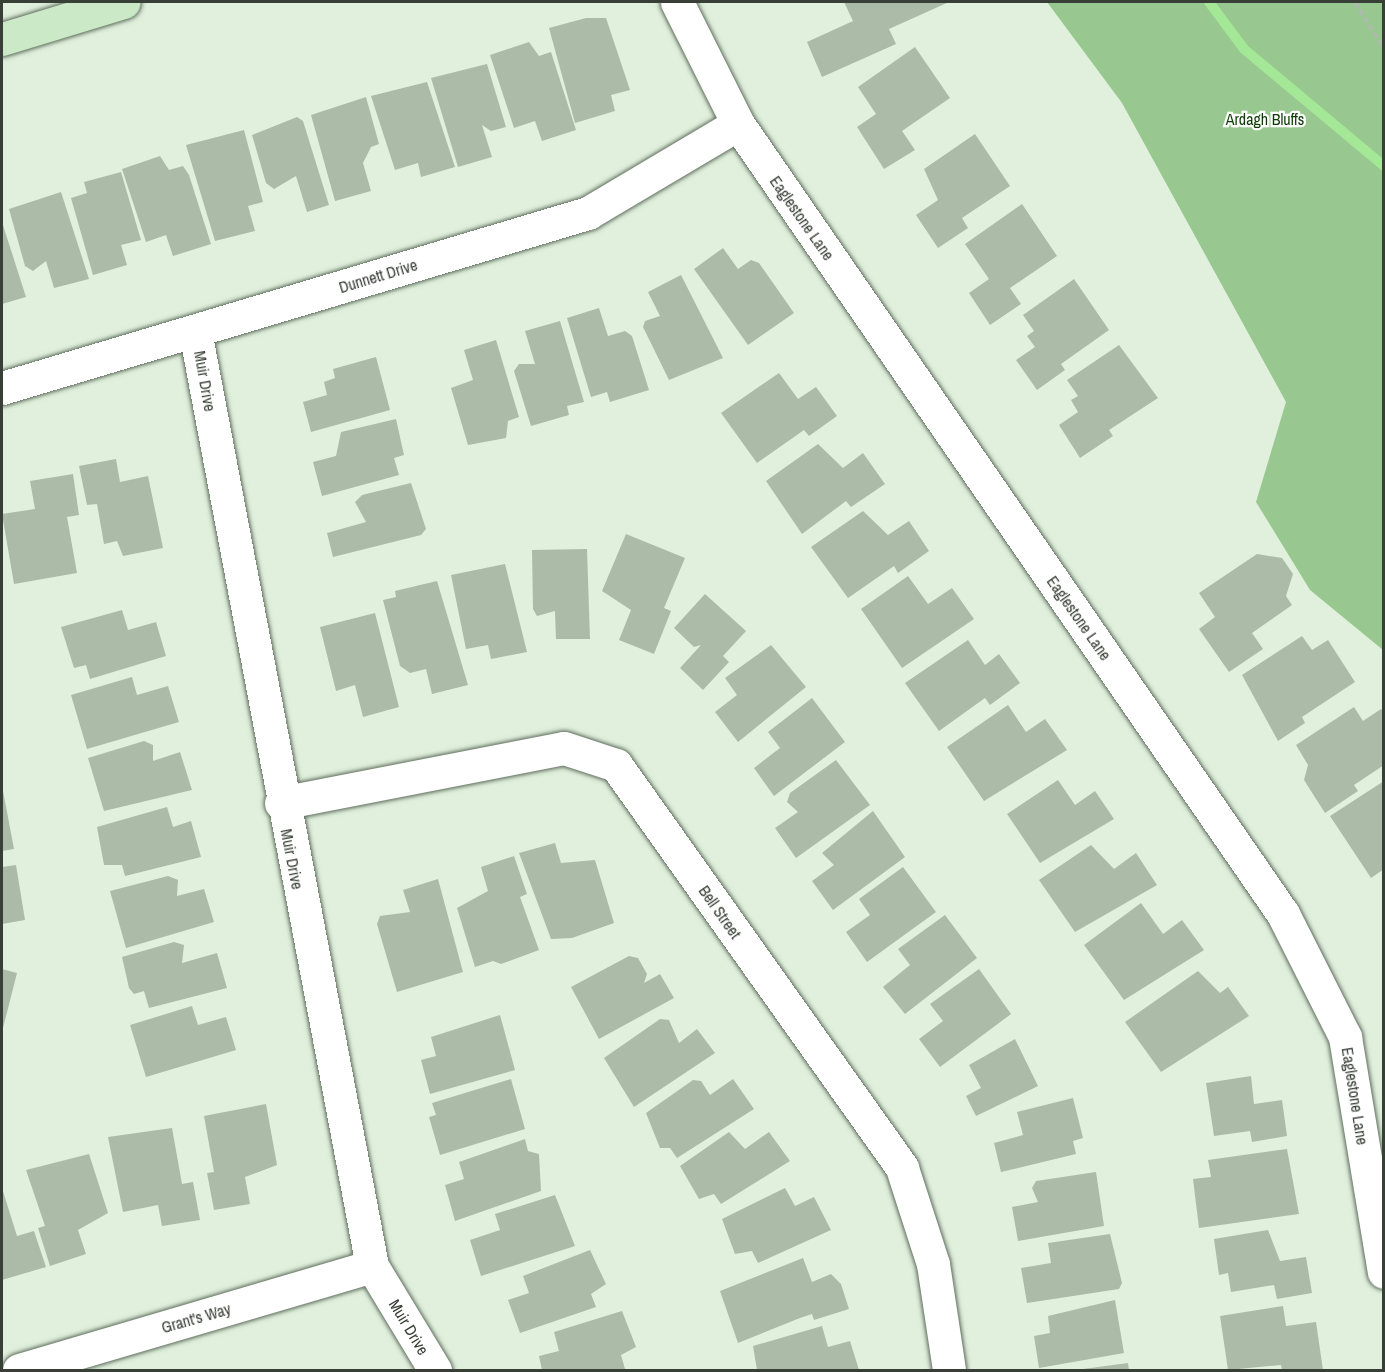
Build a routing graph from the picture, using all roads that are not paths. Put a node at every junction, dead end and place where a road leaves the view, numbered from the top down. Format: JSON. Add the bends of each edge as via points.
{"nodes":[{"id":1,"x":124,"y":2,"type":"edge"},
{"id":2,"x":677,"y":2,"type":"edge"},
{"id":3,"x":2,"y":39,"type":"edge"},
{"id":4,"x":738,"y":124,"type":"junction"},
{"id":5,"x":195,"y":331,"type":"junction"},
{"id":6,"x":2,"y":388,"type":"edge"},
{"id":7,"x":281,"y":803,"type":"junction"},
{"id":8,"x":372,"y":1266,"type":"junction"},
{"id":9,"x":1383,"y":1272,"type":"edge"},
{"id":10,"x":19,"y":1371,"type":"edge"},
{"id":11,"x":435,"y":1371,"type":"edge"},
{"id":12,"x":949,"y":1371,"type":"edge"}],
"edges":[{"from":1,"to":3,"type":"street"},
{"from":2,"to":4,"type":"street","name":"Eaglestone Lane"},
{"from":4,"to":5,"type":"street","name":"Dunnett Drive","via":[[588,213]]},
{"from":4,"to":9,"type":"street","name":"Eaglestone Lane","via":[[1283,914],[1345,1037]]},
{"from":5,"to":6,"type":"street","name":"Dunnett Drive"},
{"from":5,"to":7,"type":"street","name":"Muir Drive"},
{"from":7,"to":8,"type":"street","name":"Muir Drive"},
{"from":7,"to":12,"type":"street","name":"Bell Street","via":[[564,748],[616,765],[902,1168],[933,1264]]},
{"from":8,"to":10,"type":"street","name":"Grant's Way"},
{"from":8,"to":11,"type":"street","name":"Muir Drive"}]}
